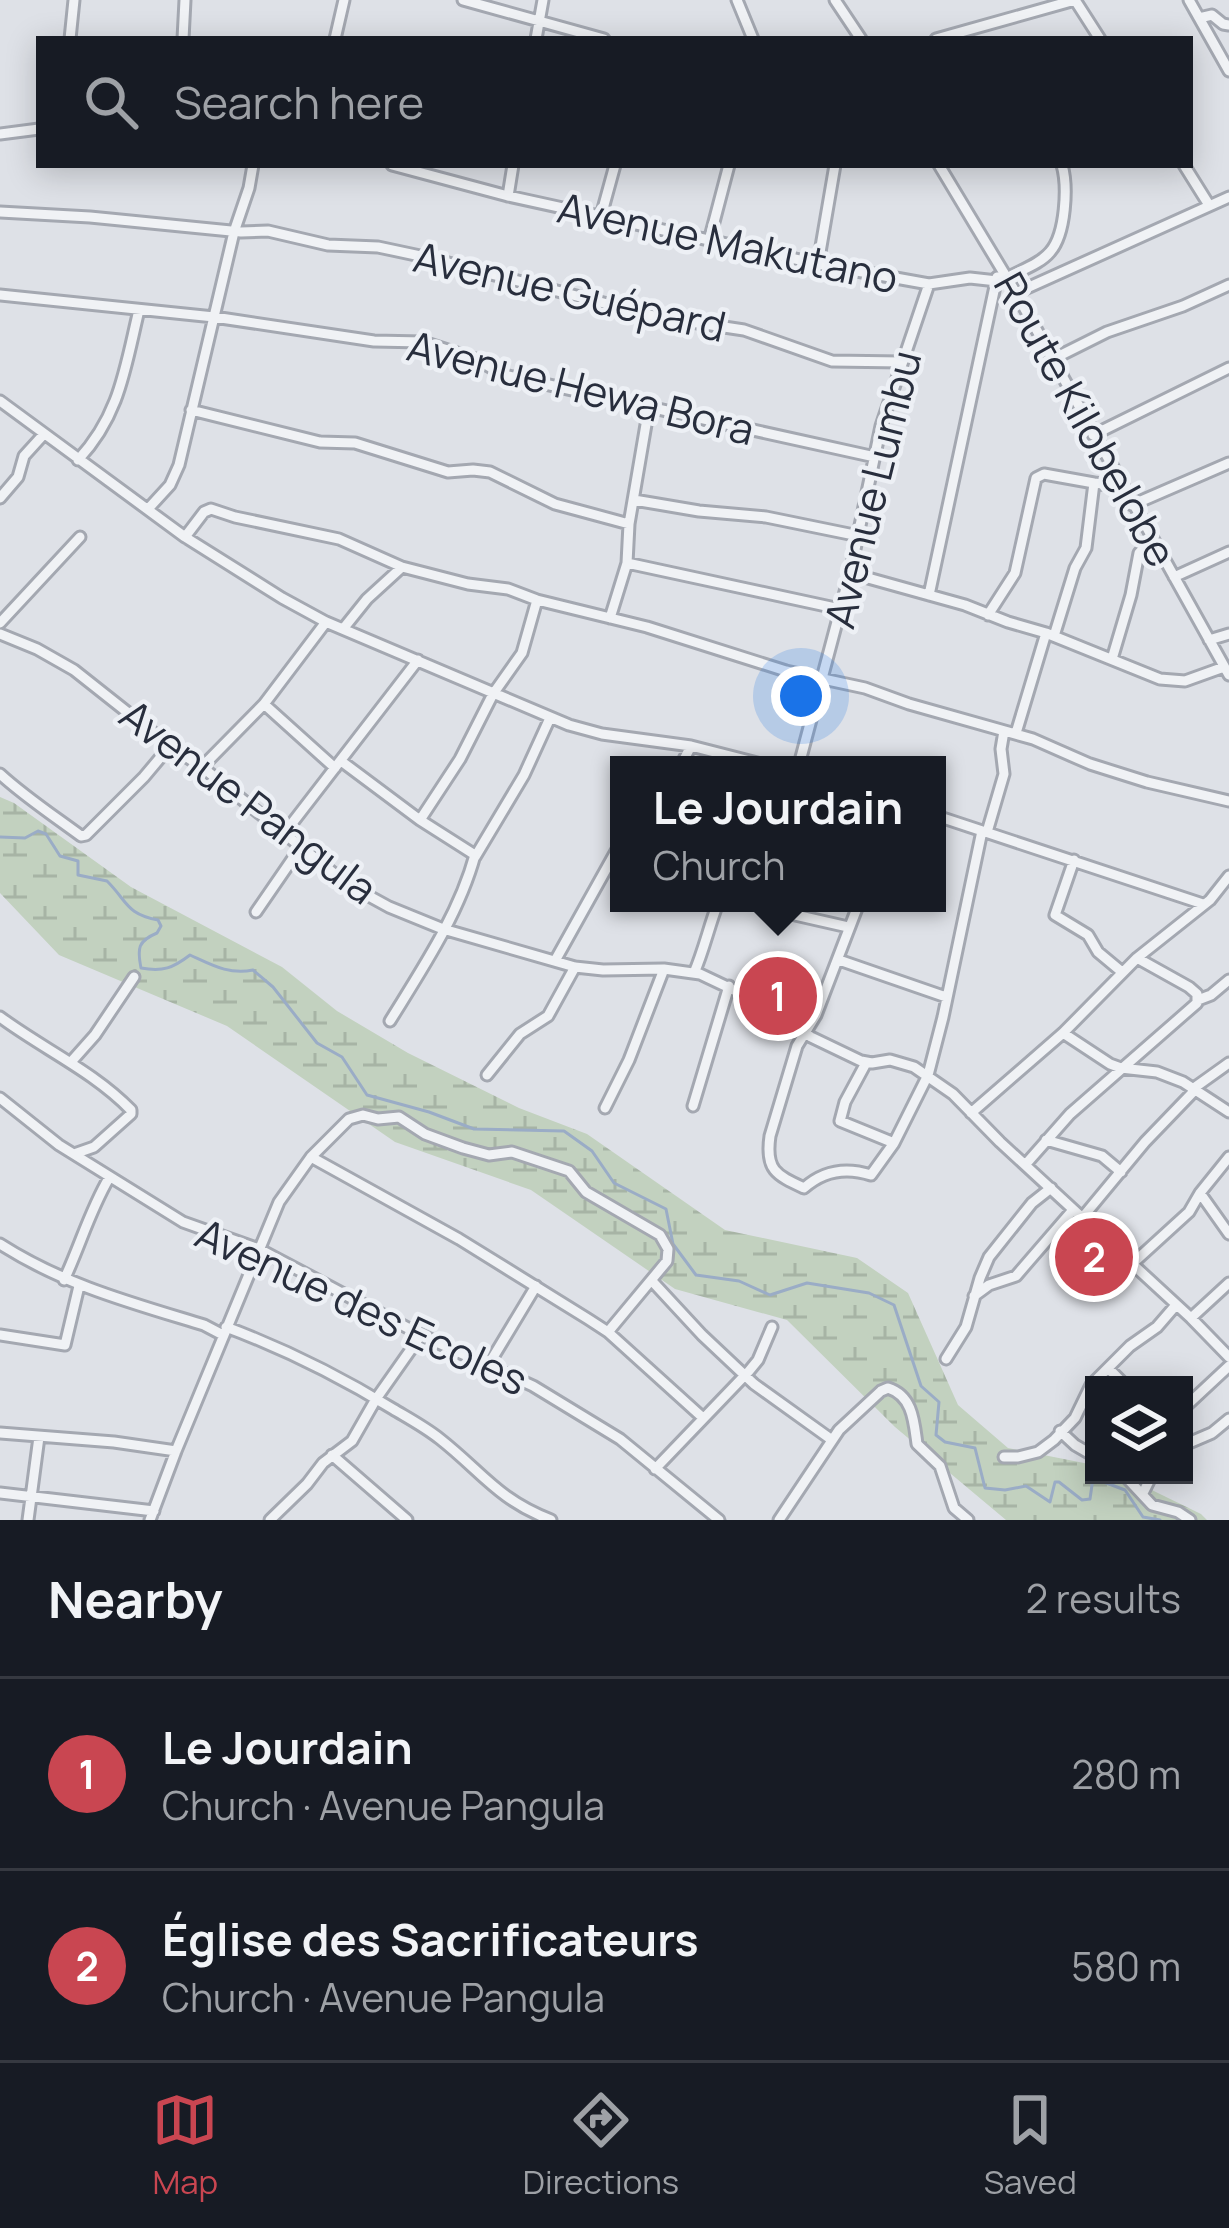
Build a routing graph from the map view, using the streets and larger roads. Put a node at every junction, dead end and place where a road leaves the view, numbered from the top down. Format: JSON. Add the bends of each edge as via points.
{"nodes":[{"id":1,"x":74,"y":0,"type":"edge"},
{"id":2,"x":185,"y":0,"type":"edge"},
{"id":3,"x":344,"y":0,"type":"edge"},
{"id":4,"x":463,"y":0,"type":"edge"},
{"id":5,"x":543,"y":0,"type":"edge"},
{"id":6,"x":737,"y":0,"type":"edge"},
{"id":7,"x":835,"y":0,"type":"edge"},
{"id":8,"x":1075,"y":0,"type":"edge"},
{"id":9,"x":1189,"y":0,"type":"edge"},
{"id":10,"x":1198,"y":18,"type":"junction"},
{"id":11,"x":539,"y":22,"type":"junction"},
{"id":12,"x":981,"y":24,"type":"junction"},
{"id":13,"x":1229,"y":25,"type":"edge"},
{"id":14,"x":70,"y":36,"type":"edge"},
{"id":15,"x":183,"y":36,"type":"edge"},
{"id":16,"x":336,"y":36,"type":"edge"},
{"id":17,"x":537,"y":36,"type":"edge"},
{"id":18,"x":593,"y":36,"type":"edge"},
{"id":19,"x":752,"y":36,"type":"edge"},
{"id":20,"x":859,"y":36,"type":"edge"},
{"id":21,"x":945,"y":36,"type":"edge"},
{"id":22,"x":987,"y":36,"type":"edge"},
{"id":23,"x":1098,"y":36,"type":"edge"},
{"id":24,"x":1229,"y":71,"type":"edge"},
{"id":25,"x":36,"y":129,"type":"edge"},
{"id":26,"x":0,"y":134,"type":"edge"},
{"id":27,"x":253,"y":168,"type":"edge"},
{"id":28,"x":403,"y":168,"type":"edge"},
{"id":29,"x":513,"y":168,"type":"edge"},
{"id":30,"x":614,"y":168,"type":"edge"},
{"id":31,"x":728,"y":168,"type":"edge"},
{"id":32,"x":834,"y":168,"type":"edge"},
{"id":33,"x":941,"y":168,"type":"edge"},
{"id":34,"x":1063,"y":168,"type":"edge"},
{"id":35,"x":1186,"y":168,"type":"edge"},
{"id":36,"x":508,"y":196,"type":"junction"},
{"id":37,"x":1229,"y":197,"type":"edge"},
{"id":38,"x":1209,"y":205,"type":"junction"},
{"id":39,"x":0,"y":212,"type":"edge"},
{"id":40,"x":602,"y":216,"type":"junction"},
{"id":41,"x":234,"y":232,"type":"junction"},
{"id":42,"x":709,"y":241,"type":"junction"},
{"id":43,"x":818,"y":264,"type":"junction"},
{"id":44,"x":1002,"y":279,"type":"junction"},
{"id":45,"x":929,"y":284,"type":"junction"},
{"id":46,"x":1229,"y":285,"type":"edge"},
{"id":47,"x":1016,"y":293,"type":"junction"},
{"id":48,"x":0,"y":296,"type":"edge"},
{"id":49,"x":139,"y":310,"type":"junction"},
{"id":50,"x":214,"y":316,"type":"junction"},
{"id":51,"x":1053,"y":359,"type":"junction"},
{"id":52,"x":902,"y":362,"type":"junction"},
{"id":53,"x":1229,"y":368,"type":"edge"},
{"id":54,"x":0,"y":401,"type":"edge"},
{"id":55,"x":649,"y":407,"type":"junction"},
{"id":56,"x":191,"y":410,"type":"junction"},
{"id":57,"x":44,"y":434,"type":"junction"},
{"id":58,"x":1093,"y":436,"type":"junction"},
{"id":59,"x":874,"y":457,"type":"junction"},
{"id":60,"x":78,"y":460,"type":"junction"},
{"id":61,"x":1229,"y":463,"type":"edge"},
{"id":62,"x":1094,"y":483,"type":"junction"},
{"id":63,"x":1121,"y":486,"type":"junction"},
{"id":64,"x":0,"y":498,"type":"edge"},
{"id":65,"x":634,"y":500,"type":"junction"},
{"id":66,"x":1132,"y":505,"type":"junction"},
{"id":67,"x":148,"y":509,"type":"junction"},
{"id":68,"x":629,"y":524,"type":"junction"},
{"id":69,"x":859,"y":536,"type":"junction"},
{"id":70,"x":80,"y":537,"type":"dead end"},
{"id":71,"x":185,"y":537,"type":"junction"},
{"id":72,"x":1152,"y":539,"type":"junction"},
{"id":73,"x":1229,"y":552,"type":"edge"},
{"id":74,"x":626,"y":563,"type":"junction"},
{"id":75,"x":402,"y":567,"type":"junction"},
{"id":76,"x":850,"y":573,"type":"junction"},
{"id":77,"x":1174,"y":577,"type":"junction"},
{"id":78,"x":928,"y":595,"type":"junction"},
{"id":79,"x":538,"y":600,"type":"junction"},
{"id":80,"x":841,"y":609,"type":"junction"},
{"id":81,"x":988,"y":615,"type":"junction"},
{"id":82,"x":610,"y":619,"type":"junction"},
{"id":83,"x":326,"y":622,"type":"junction"},
{"id":84,"x":0,"y":623,"type":"edge"},
{"id":85,"x":343,"y":628,"type":"junction"},
{"id":86,"x":0,"y":634,"type":"edge"},
{"id":87,"x":1050,"y":634,"type":"junction"},
{"id":88,"x":1229,"y":634,"type":"edge"},
{"id":89,"x":1209,"y":640,"type":"junction"},
{"id":90,"x":1112,"y":659,"type":"junction"},
{"id":91,"x":418,"y":660,"type":"junction"},
{"id":92,"x":1226,"y":671,"type":"edge"},
{"id":93,"x":822,"y":679,"type":"junction"},
{"id":94,"x":494,"y":694,"type":"junction"},
{"id":95,"x":264,"y":704,"type":"junction"},
{"id":96,"x":550,"y":718,"type":"junction"},
{"id":97,"x":1010,"y":732,"type":"junction"},
{"id":98,"x":170,"y":746,"type":"junction"},
{"id":99,"x":691,"y":746,"type":"junction"},
{"id":100,"x":686,"y":756,"type":"edge"},
{"id":101,"x":726,"y":756,"type":"edge"},
{"id":102,"x":802,"y":756,"type":"edge"},
{"id":103,"x":338,"y":764,"type":"junction"},
{"id":104,"x":202,"y":767,"type":"junction"},
{"id":105,"x":0,"y":774,"type":"edge"},
{"id":106,"x":1229,"y":801,"type":"edge"},
{"id":107,"x":946,"y":819,"type":"edge"},
{"id":108,"x":420,"y":820,"type":"junction"},
{"id":109,"x":984,"y":832,"type":"junction"},
{"id":110,"x":284,"y":836,"type":"junction"},
{"id":111,"x":300,"y":848,"type":"junction"},
{"id":112,"x":476,"y":857,"type":"junction"},
{"id":113,"x":1074,"y":860,"type":"junction"},
{"id":114,"x":610,"y":862,"type":"edge"},
{"id":115,"x":1229,"y":876,"type":"edge"},
{"id":116,"x":1225,"y":890,"type":"edge"},
{"id":117,"x":1203,"y":904,"type":"junction"},
{"id":118,"x":256,"y":912,"type":"dead end"},
{"id":119,"x":714,"y":912,"type":"edge"},
{"id":120,"x":782,"y":912,"type":"edge"},
{"id":121,"x":855,"y":912,"type":"edge"},
{"id":122,"x":848,"y":927,"type":"junction"},
{"id":123,"x":443,"y":929,"type":"junction"},
{"id":124,"x":1137,"y":958,"type":"junction"},
{"id":125,"x":556,"y":959,"type":"junction"},
{"id":126,"x":838,"y":960,"type":"junction"},
{"id":127,"x":575,"y":967,"type":"junction"},
{"id":128,"x":664,"y":969,"type":"junction"},
{"id":129,"x":1122,"y":972,"type":"junction"},
{"id":130,"x":694,"y":973,"type":"junction"},
{"id":131,"x":134,"y":977,"type":"dead end"},
{"id":132,"x":1229,"y":980,"type":"edge"},
{"id":133,"x":729,"y":986,"type":"junction"},
{"id":134,"x":946,"y":998,"type":"junction"},
{"id":135,"x":1198,"y":1000,"type":"junction"},
{"id":136,"x":0,"y":1017,"type":"edge"},
{"id":137,"x":390,"y":1022,"type":"dead end"},
{"id":138,"x":803,"y":1033,"type":"junction"},
{"id":139,"x":1063,"y":1033,"type":"junction"},
{"id":140,"x":71,"y":1062,"type":"junction"},
{"id":141,"x":866,"y":1063,"type":"junction"},
{"id":142,"x":1229,"y":1063,"type":"edge"},
{"id":143,"x":1121,"y":1068,"type":"junction"},
{"id":144,"x":487,"y":1075,"type":"dead end"},
{"id":145,"x":928,"y":1076,"type":"junction"},
{"id":146,"x":1195,"y":1088,"type":"junction"},
{"id":147,"x":0,"y":1098,"type":"edge"},
{"id":148,"x":693,"y":1106,"type":"dead end"},
{"id":149,"x":604,"y":1108,"type":"dead end"},
{"id":150,"x":1229,"y":1112,"type":"edge"},
{"id":151,"x":971,"y":1113,"type":"junction"},
{"id":152,"x":1046,"y":1140,"type":"junction"},
{"id":153,"x":894,"y":1142,"type":"junction"},
{"id":154,"x":74,"y":1154,"type":"junction"},
{"id":155,"x":311,"y":1157,"type":"junction"},
{"id":156,"x":1229,"y":1157,"type":"edge"},
{"id":157,"x":1025,"y":1165,"type":"junction"},
{"id":158,"x":1120,"y":1172,"type":"junction"},
{"id":159,"x":109,"y":1178,"type":"junction"},
{"id":160,"x":1051,"y":1188,"type":"junction"},
{"id":161,"x":1200,"y":1192,"type":"junction"},
{"id":162,"x":1078,"y":1214,"type":"junction"},
{"id":163,"x":1229,"y":1234,"type":"edge"},
{"id":164,"x":0,"y":1244,"type":"edge"},
{"id":165,"x":259,"y":1249,"type":"junction"},
{"id":166,"x":1132,"y":1264,"type":"junction"},
{"id":167,"x":64,"y":1280,"type":"junction"},
{"id":168,"x":652,"y":1281,"type":"junction"},
{"id":169,"x":1229,"y":1282,"type":"edge"},
{"id":170,"x":79,"y":1286,"type":"junction"},
{"id":171,"x":536,"y":1286,"type":"junction"},
{"id":172,"x":974,"y":1296,"type":"junction"},
{"id":173,"x":1229,"y":1299,"type":"edge"},
{"id":174,"x":1207,"y":1303,"type":"junction"},
{"id":175,"x":1176,"y":1305,"type":"junction"},
{"id":176,"x":1191,"y":1318,"type":"junction"},
{"id":177,"x":772,"y":1327,"type":"dead end"},
{"id":178,"x":225,"y":1331,"type":"junction"},
{"id":179,"x":608,"y":1332,"type":"junction"},
{"id":180,"x":0,"y":1335,"type":"edge"},
{"id":181,"x":421,"y":1335,"type":"junction"},
{"id":182,"x":1229,"y":1357,"type":"edge"},
{"id":183,"x":946,"y":1359,"type":"dead end"},
{"id":184,"x":489,"y":1364,"type":"junction"},
{"id":185,"x":1229,"y":1366,"type":"edge"},
{"id":186,"x":1109,"y":1369,"type":"junction"},
{"id":187,"x":743,"y":1374,"type":"junction"},
{"id":188,"x":1116,"y":1376,"type":"edge"},
{"id":189,"x":376,"y":1399,"type":"junction"},
{"id":190,"x":1193,"y":1400,"type":"edge"},
{"id":191,"x":702,"y":1417,"type":"junction"},
{"id":192,"x":1229,"y":1419,"type":"edge"},
{"id":193,"x":1060,"y":1431,"type":"junction"},
{"id":194,"x":0,"y":1433,"type":"edge"},
{"id":195,"x":39,"y":1437,"type":"junction"},
{"id":196,"x":832,"y":1440,"type":"junction"},
{"id":197,"x":1193,"y":1441,"type":"edge"},
{"id":198,"x":176,"y":1451,"type":"junction"},
{"id":199,"x":1085,"y":1453,"type":"edge"},
{"id":200,"x":332,"y":1455,"type":"junction"},
{"id":201,"x":1004,"y":1457,"type":"dead end"},
{"id":202,"x":655,"y":1468,"type":"junction"},
{"id":203,"x":1134,"y":1484,"type":"edge"},
{"id":204,"x":1147,"y":1484,"type":"edge"},
{"id":205,"x":0,"y":1492,"type":"edge"},
{"id":206,"x":1143,"y":1492,"type":"junction"},
{"id":207,"x":31,"y":1496,"type":"junction"},
{"id":208,"x":281,"y":1509,"type":"junction"},
{"id":209,"x":152,"y":1515,"type":"edge"},
{"id":210,"x":28,"y":1520,"type":"edge"},
{"id":211,"x":270,"y":1520,"type":"edge"},
{"id":212,"x":295,"y":1520,"type":"edge"},
{"id":213,"x":407,"y":1520,"type":"edge"},
{"id":214,"x":551,"y":1520,"type":"edge"},
{"id":215,"x":719,"y":1520,"type":"edge"},
{"id":216,"x":779,"y":1520,"type":"edge"},
{"id":217,"x":968,"y":1520,"type":"edge"},
{"id":218,"x":1190,"y":1520,"type":"edge"}],
"edges":[{"from":1,"to":14,"type":"street"},
{"from":2,"to":15,"type":"street"},
{"from":3,"to":16,"type":"street"},
{"from":4,"to":11,"type":"street"},
{"from":5,"to":11,"type":"street"},
{"from":6,"to":19,"type":"street"},
{"from":7,"to":20,"type":"street"},
{"from":8,"to":12,"type":"street"},
{"from":8,"to":23,"type":"street"},
{"from":9,"to":10,"type":"street"},
{"from":10,"to":13,"type":"street","via":[[1208,14]]},
{"from":10,"to":24,"type":"street"},
{"from":11,"to":17,"type":"street"},
{"from":11,"to":18,"type":"street"},
{"from":12,"to":21,"type":"street"},
{"from":12,"to":22,"type":"street"},
{"from":25,"to":26,"type":"street"},
{"from":27,"to":41,"type":"street"},
{"from":28,"to":36,"type":"street","name":"Avenue Makutano"},
{"from":29,"to":36,"type":"street"},
{"from":30,"to":40,"type":"street"},
{"from":31,"to":42,"type":"street"},
{"from":32,"to":43,"type":"street"},
{"from":33,"to":44,"type":"street","name":"Route Kilobelobe"},
{"from":34,"to":44,"type":"street","via":[[1067,189],[1054,245]]},
{"from":35,"to":38,"type":"street"},
{"from":36,"to":40,"type":"street","name":"Avenue Makutano"},
{"from":37,"to":38,"type":"street"},
{"from":38,"to":47,"type":"street"},
{"from":39,"to":41,"type":"street","name":"Avenue Guépard"},
{"from":40,"to":42,"type":"street","name":"Avenue Makutano"},
{"from":41,"to":50,"type":"street"},
{"from":41,"to":52,"type":"street","name":"Avenue Guépard","via":[[378,247],[658,317],[744,330],[838,362]]},
{"from":42,"to":43,"type":"street","name":"Avenue Makutano"},
{"from":43,"to":45,"type":"street","name":"Avenue Makutano"},
{"from":44,"to":45,"type":"street","name":"Avenue Makutano"},
{"from":44,"to":47,"type":"street","name":"Route Kilobelobe"},
{"from":44,"to":78,"type":"street"},
{"from":45,"to":52,"type":"street","name":"Avenue Lumbu"},
{"from":46,"to":51,"type":"street"},
{"from":47,"to":51,"type":"street","name":"Route Kilobelobe"},
{"from":48,"to":49,"type":"street","name":"Avenue Hewa Bora"},
{"from":49,"to":50,"type":"street","name":"Avenue Hewa Bora"},
{"from":49,"to":60,"type":"street","via":[[108,420]]},
{"from":50,"to":55,"type":"street","name":"Avenue Hewa Bora","via":[[423,342],[498,373]]},
{"from":50,"to":56,"type":"street"},
{"from":51,"to":58,"type":"street","name":"Route Kilobelobe"},
{"from":52,"to":59,"type":"street","name":"Avenue Lumbu"},
{"from":53,"to":58,"type":"street"},
{"from":54,"to":57,"type":"street"},
{"from":55,"to":59,"type":"street","name":"Avenue Hewa Bora"},
{"from":55,"to":65,"type":"street"},
{"from":56,"to":67,"type":"street","via":[[174,479]]},
{"from":56,"to":68,"type":"street","via":[[320,442],[356,442],[448,472],[490,472],[556,504]]},
{"from":57,"to":60,"type":"street"},
{"from":57,"to":64,"type":"street"},
{"from":58,"to":63,"type":"street","name":"Route Kilobelobe"},
{"from":59,"to":69,"type":"street","name":"Avenue Lumbu"},
{"from":60,"to":67,"type":"street"},
{"from":61,"to":66,"type":"street"},
{"from":62,"to":63,"type":"street"},
{"from":62,"to":81,"type":"street","via":[[1036,478],[1016,573]]},
{"from":62,"to":87,"type":"street","via":[[1086,548]]},
{"from":63,"to":66,"type":"street","name":"Route Kilobelobe"},
{"from":65,"to":68,"type":"street"},
{"from":65,"to":69,"type":"street"},
{"from":66,"to":72,"type":"street","name":"Route Kilobelobe"},
{"from":67,"to":71,"type":"street"},
{"from":68,"to":74,"type":"street"},
{"from":69,"to":76,"type":"street","name":"Avenue Lumbu"},
{"from":70,"to":84,"type":"street"},
{"from":71,"to":75,"type":"street","via":[[211,509],[339,539]]},
{"from":71,"to":83,"type":"street"},
{"from":72,"to":77,"type":"street","name":"Route Kilobelobe"},
{"from":72,"to":90,"type":"street","via":[[1139,553]]},
{"from":73,"to":77,"type":"street"},
{"from":74,"to":80,"type":"street"},
{"from":74,"to":82,"type":"street"},
{"from":75,"to":79,"type":"street"},
{"from":75,"to":85,"type":"street"},
{"from":76,"to":78,"type":"street"},
{"from":76,"to":80,"type":"street","name":"Avenue Lumbu"},
{"from":77,"to":89,"type":"street","name":"Route Kilobelobe"},
{"from":78,"to":81,"type":"street"},
{"from":79,"to":82,"type":"street"},
{"from":79,"to":94,"type":"street","via":[[522,653]]},
{"from":80,"to":93,"type":"street","name":"Avenue Lumbu"},
{"from":81,"to":87,"type":"street"},
{"from":82,"to":93,"type":"street"},
{"from":83,"to":85,"type":"street"},
{"from":83,"to":95,"type":"street"},
{"from":85,"to":91,"type":"street"},
{"from":86,"to":98,"type":"street","name":"Avenue Pangula","via":[[74,670]]},
{"from":87,"to":90,"type":"street"},
{"from":87,"to":97,"type":"street","via":[[1023,717]]},
{"from":88,"to":89,"type":"street"},
{"from":89,"to":92,"type":"street","name":"Route Kilobelobe"},
{"from":90,"to":92,"type":"street","via":[[1178,682]]},
{"from":91,"to":94,"type":"street"},
{"from":91,"to":103,"type":"street"},
{"from":93,"to":97,"type":"street"},
{"from":93,"to":102,"type":"street","name":"Avenue Lumbu"},
{"from":94,"to":96,"type":"street"},
{"from":94,"to":108,"type":"street"},
{"from":95,"to":103,"type":"street"},
{"from":95,"to":104,"type":"street"},
{"from":96,"to":99,"type":"street"},
{"from":96,"to":112,"type":"street"},
{"from":97,"to":106,"type":"street","via":[[1147,782]]},
{"from":97,"to":109,"type":"street"},
{"from":98,"to":104,"type":"street","name":"Avenue Pangula"},
{"from":98,"to":105,"type":"street","via":[[81,836]]},
{"from":99,"to":100,"type":"street"},
{"from":99,"to":101,"type":"street"},
{"from":103,"to":108,"type":"street"},
{"from":103,"to":110,"type":"street"},
{"from":104,"to":110,"type":"street","name":"Avenue Pangula"},
{"from":107,"to":109,"type":"street"},
{"from":108,"to":112,"type":"street"},
{"from":109,"to":113,"type":"street"},
{"from":109,"to":134,"type":"street"},
{"from":110,"to":111,"type":"street","name":"Avenue Pangula"},
{"from":111,"to":118,"type":"street"},
{"from":111,"to":123,"type":"street","name":"Avenue Pangula","via":[[374,900]]},
{"from":112,"to":123,"type":"street"},
{"from":113,"to":117,"type":"street"},
{"from":113,"to":129,"type":"street","via":[[1055,915],[1088,934]]},
{"from":114,"to":125,"type":"street"},
{"from":115,"to":116,"type":"street"},
{"from":116,"to":117,"type":"street"},
{"from":117,"to":124,"type":"street"},
{"from":119,"to":130,"type":"street"},
{"from":120,"to":122,"type":"street"},
{"from":121,"to":122,"type":"street"},
{"from":122,"to":126,"type":"street"},
{"from":123,"to":125,"type":"street","name":"Avenue Pangula"},
{"from":123,"to":137,"type":"street"},
{"from":124,"to":129,"type":"street"},
{"from":124,"to":135,"type":"street","via":[[1189,986]]},
{"from":125,"to":127,"type":"street","name":"Avenue Pangula"},
{"from":126,"to":134,"type":"street"},
{"from":126,"to":138,"type":"street"},
{"from":127,"to":128,"type":"street","name":"Avenue Pangula"},
{"from":127,"to":144,"type":"street","via":[[548,1016],[520,1034]]},
{"from":128,"to":130,"type":"street","name":"Avenue Pangula"},
{"from":128,"to":149,"type":"street"},
{"from":129,"to":139,"type":"street"},
{"from":130,"to":133,"type":"street","name":"Avenue Pangula"},
{"from":131,"to":140,"type":"street"},
{"from":132,"to":135,"type":"street"},
{"from":133,"to":138,"type":"street","name":"Avenue Pangula"},
{"from":133,"to":148,"type":"street"},
{"from":134,"to":145,"type":"street"},
{"from":135,"to":143,"type":"street"},
{"from":136,"to":140,"type":"street"},
{"from":138,"to":141,"type":"street","name":"Avenue Pangula"},
{"from":138,"to":153,"type":"street","via":[[769,1142],[776,1173],[804,1188],[841,1169],[871,1175]]},
{"from":139,"to":143,"type":"street"},
{"from":139,"to":151,"type":"street"},
{"from":140,"to":154,"type":"street","via":[[132,1111],[94,1147]]},
{"from":141,"to":145,"type":"street","name":"Avenue Pangula","via":[[893,1060]]},
{"from":141,"to":153,"type":"street","via":[[840,1121]]},
{"from":142,"to":146,"type":"street"},
{"from":143,"to":146,"type":"street"},
{"from":143,"to":152,"type":"street"},
{"from":145,"to":151,"type":"street","name":"Avenue Pangula"},
{"from":145,"to":153,"type":"street"},
{"from":146,"to":150,"type":"street"},
{"from":146,"to":158,"type":"street"},
{"from":147,"to":154,"type":"street","name":"Avenue des Ecoles"},
{"from":151,"to":157,"type":"street","name":"Avenue Pangula"},
{"from":152,"to":157,"type":"street"},
{"from":152,"to":158,"type":"street","via":[[1102,1156]]},
{"from":154,"to":159,"type":"street","name":"Avenue des Ecoles"},
{"from":155,"to":165,"type":"street","via":[[286,1189]]},
{"from":155,"to":168,"type":"street","via":[[363,1115],[394,1117],[464,1148],[560,1168],[660,1235],[667,1261]]},
{"from":155,"to":171,"type":"street"},
{"from":156,"to":161,"type":"street"},
{"from":157,"to":160,"type":"street","name":"Avenue Pangula"},
{"from":158,"to":162,"type":"street"},
{"from":159,"to":165,"type":"street","name":"Avenue des Ecoles","via":[[183,1222]]},
{"from":159,"to":167,"type":"street"},
{"from":160,"to":162,"type":"street","name":"Avenue Pangula"},
{"from":160,"to":172,"type":"street","via":[[989,1257]]},
{"from":161,"to":163,"type":"street"},
{"from":161,"to":166,"type":"street"},
{"from":162,"to":166,"type":"street","name":"Avenue Pangula"},
{"from":162,"to":172,"type":"street","via":[[1016,1276]]},
{"from":164,"to":167,"type":"street"},
{"from":165,"to":178,"type":"street"},
{"from":165,"to":181,"type":"street","name":"Avenue des Ecoles"},
{"from":166,"to":175,"type":"street","name":"Avenue Pangula"},
{"from":167,"to":170,"type":"street"},
{"from":168,"to":179,"type":"street"},
{"from":168,"to":187,"type":"street"},
{"from":169,"to":174,"type":"street"},
{"from":170,"to":178,"type":"street"},
{"from":170,"to":180,"type":"street","via":[[65,1346]]},
{"from":171,"to":179,"type":"street"},
{"from":171,"to":184,"type":"street"},
{"from":172,"to":183,"type":"street"},
{"from":173,"to":174,"type":"street"},
{"from":174,"to":176,"type":"street"},
{"from":175,"to":176,"type":"street","name":"Avenue Pangula"},
{"from":175,"to":186,"type":"street"},
{"from":176,"to":182,"type":"street","name":"Avenue Pangula"},
{"from":177,"to":187,"type":"street"},
{"from":178,"to":189,"type":"street","via":[[304,1359]]},
{"from":178,"to":198,"type":"street"},
{"from":179,"to":191,"type":"street"},
{"from":181,"to":184,"type":"street","name":"Avenue des Ecoles"},
{"from":181,"to":189,"type":"street"},
{"from":184,"to":202,"type":"street","name":"Avenue des Ecoles","via":[[597,1424]]},
{"from":185,"to":190,"type":"street"},
{"from":186,"to":188,"type":"street"},
{"from":186,"to":193,"type":"street"},
{"from":187,"to":191,"type":"street"},
{"from":187,"to":196,"type":"street"},
{"from":189,"to":200,"type":"street","via":[[352,1441]]},
{"from":189,"to":214,"type":"street","via":[[439,1438],[500,1493]]},
{"from":191,"to":202,"type":"street"},
{"from":192,"to":197,"type":"street"},
{"from":193,"to":199,"type":"street"},
{"from":193,"to":201,"type":"street","via":[[1039,1452]]},
{"from":194,"to":195,"type":"street"},
{"from":195,"to":198,"type":"street"},
{"from":195,"to":207,"type":"street"},
{"from":196,"to":216,"type":"street"},
{"from":196,"to":217,"type":"street","via":[[881,1391],[897,1391],[916,1421],[917,1444],[943,1470],[954,1508]]},
{"from":198,"to":209,"type":"street"},
{"from":200,"to":208,"type":"street"},
{"from":200,"to":213,"type":"street"},
{"from":202,"to":215,"type":"street","name":"Avenue des Ecoles"},
{"from":203,"to":206,"type":"street"},
{"from":204,"to":206,"type":"street"},
{"from":205,"to":207,"type":"street"},
{"from":206,"to":218,"type":"street","via":[[1152,1505]]},
{"from":207,"to":209,"type":"street"},
{"from":207,"to":210,"type":"street"},
{"from":208,"to":211,"type":"street"},
{"from":208,"to":212,"type":"street"}]}
